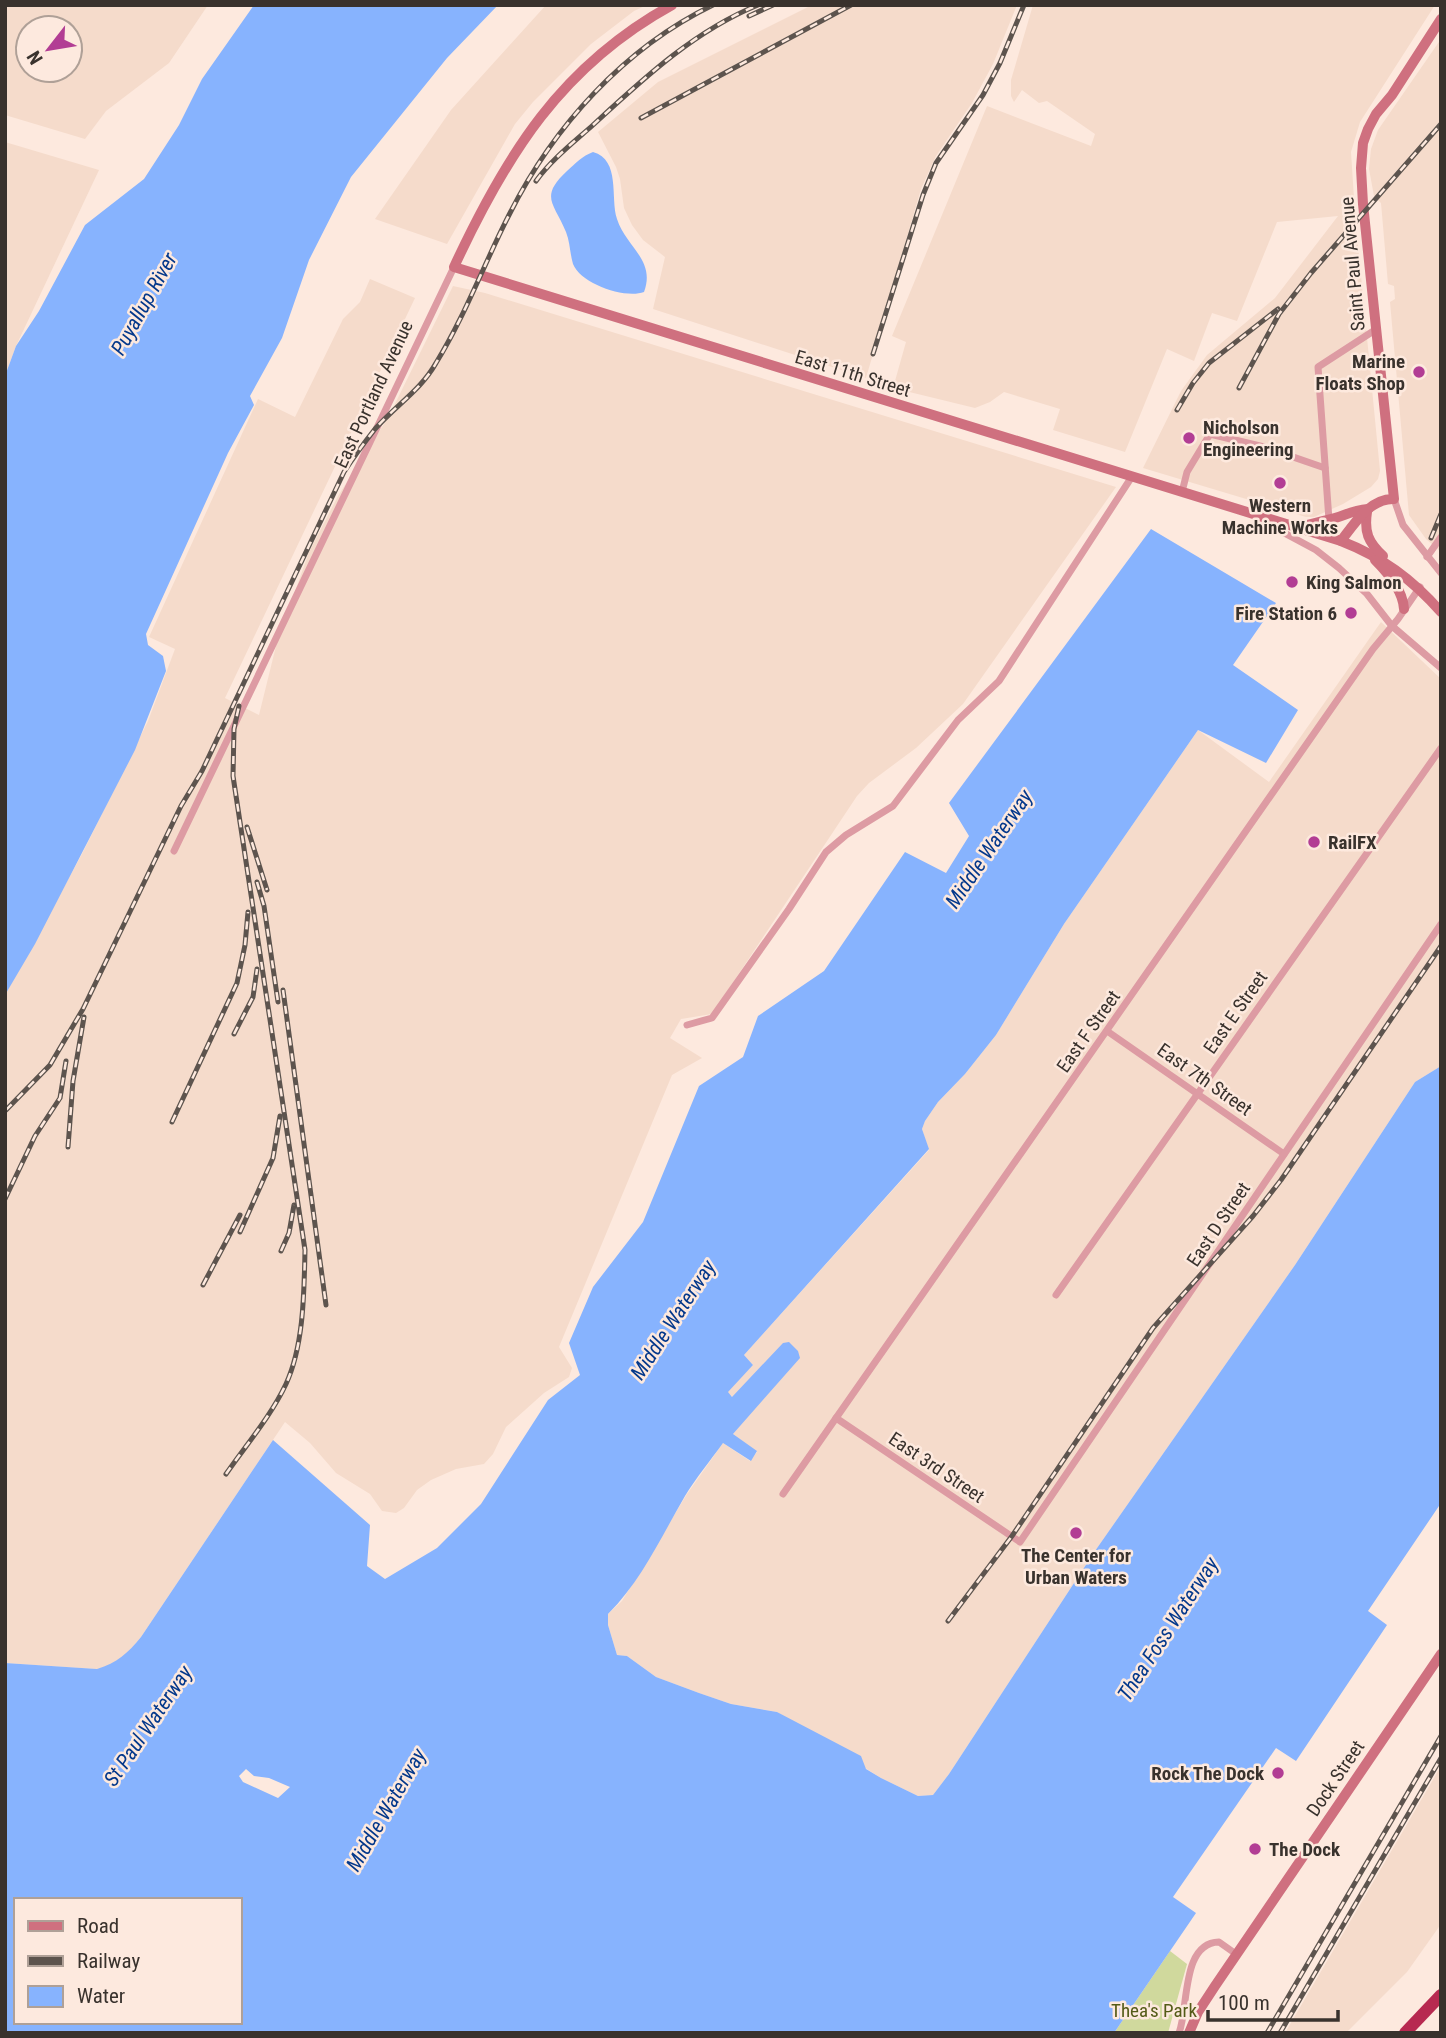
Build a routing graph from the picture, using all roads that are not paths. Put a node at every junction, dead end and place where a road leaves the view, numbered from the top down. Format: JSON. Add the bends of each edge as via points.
{"nodes":[{"id":1,"x":672,"y":5,"type":"edge"},
{"id":2,"x":1441,"y":19,"type":"edge"},
{"id":3,"x":454,"y":267,"type":"junction"},
{"id":4,"x":1375,"y":330,"type":"junction"},
{"id":5,"x":1325,"y":468,"type":"junction"},
{"id":6,"x":1132,"y":478,"type":"junction"},
{"id":7,"x":1182,"y":492,"type":"junction"},
{"id":8,"x":1394,"y":499,"type":"junction"},
{"id":9,"x":1368,"y":509,"type":"junction"},
{"id":10,"x":1242,"y":511,"type":"junction"},
{"id":11,"x":1329,"y":520,"type":"junction"},
{"id":12,"x":1298,"y":528,"type":"junction"},
{"id":13,"x":1441,"y":537,"type":"edge"},
{"id":14,"x":1341,"y":541,"type":"junction"},
{"id":15,"x":1356,"y":547,"type":"junction"},
{"id":16,"x":1427,"y":556,"type":"junction"},
{"id":17,"x":1395,"y":568,"type":"junction"},
{"id":18,"x":1441,"y":573,"type":"edge"},
{"id":19,"x":1419,"y":587,"type":"junction"},
{"id":20,"x":1404,"y":609,"type":"junction"},
{"id":21,"x":1441,"y":612,"type":"edge"},
{"id":22,"x":1392,"y":626,"type":"junction"},
{"id":23,"x":1441,"y":668,"type":"edge"},
{"id":24,"x":1441,"y":748,"type":"edge"},
{"id":25,"x":174,"y":851,"type":"dead end"},
{"id":26,"x":1441,"y":923,"type":"edge"},
{"id":27,"x":687,"y":1025,"type":"dead end"},
{"id":28,"x":1107,"y":1031,"type":"junction"},
{"id":29,"x":1197,"y":1093,"type":"junction"},
{"id":30,"x":1284,"y":1154,"type":"junction"},
{"id":31,"x":1056,"y":1295,"type":"dead end"},
{"id":32,"x":836,"y":1418,"type":"junction"},
{"id":33,"x":783,"y":1494,"type":"dead end"},
{"id":34,"x":1020,"y":1542,"type":"joint"},
{"id":35,"x":1441,"y":1654,"type":"edge"},
{"id":36,"x":1236,"y":1954,"type":"junction"},
{"id":37,"x":1441,"y":1994,"type":"edge"},
{"id":38,"x":1441,"y":2005,"type":"edge"},
{"id":39,"x":1179,"y":2033,"type":"edge"},
{"id":40,"x":1189,"y":2033,"type":"edge"},
{"id":41,"x":1405,"y":2033,"type":"edge"},
{"id":42,"x":1411,"y":2033,"type":"edge"}],
"edges":[{"from":1,"to":3,"type":"street","name":"East Portland Avenue","via":[[599,55],[553,100],[515,154]]},
{"from":2,"to":4,"type":"street","name":"Saint Paul Avenue","via":[[1376,114],[1363,143],[1361,168]]},
{"from":3,"to":6,"type":"street","name":"East 11th Street"},
{"from":3,"to":25,"type":"street","name":"East Portland Avenue"},
{"from":4,"to":5,"type":"street","via":[[1318,367]]},
{"from":4,"to":8,"type":"street","name":"Saint Paul Avenue"},
{"from":5,"to":7,"type":"street","via":[[1210,434],[1187,472]]},
{"from":5,"to":11,"type":"street"},
{"from":6,"to":7,"type":"street","name":"East 11th Street"},
{"from":6,"to":27,"type":"street","via":[[999,681],[958,720],[893,806],[826,852],[712,1018]]},
{"from":7,"to":10,"type":"street","name":"East 11th Street"},
{"from":8,"to":9,"type":"street","via":[[1383,499]]},
{"from":8,"to":16,"type":"street","via":[[1403,525]]},
{"from":9,"to":11,"type":"street"},
{"from":9,"to":14,"type":"street"},
{"from":9,"to":17,"type":"street","via":[[1366,534]]},
{"from":10,"to":12,"type":"street","name":"East 11th Street"},
{"from":10,"to":22,"type":"street","name":"East 11th Street","via":[[1316,550],[1367,594]]},
{"from":11,"to":12,"type":"street"},
{"from":12,"to":14,"type":"street","name":"East 11th Street"},
{"from":13,"to":16,"type":"street"},
{"from":14,"to":15,"type":"street","name":"East 11th Street"},
{"from":15,"to":17,"type":"street","name":"East 11th Street"},
{"from":15,"to":20,"type":"street","via":[[1388,575],[1402,595]]},
{"from":16,"to":18,"type":"street"},
{"from":17,"to":19,"type":"street","name":"East 11th Street"},
{"from":19,"to":20,"type":"street","name":"East F Street"},
{"from":19,"to":21,"type":"street","name":"East 11th Street"},
{"from":20,"to":22,"type":"street","name":"East F Street"},
{"from":22,"to":23,"type":"street","name":"East 11th Street"},
{"from":22,"to":28,"type":"street","name":"East F Street"},
{"from":24,"to":29,"type":"street","name":"East E Street"},
{"from":26,"to":30,"type":"street","name":"East D Street"},
{"from":28,"to":29,"type":"street","name":"East 7th Street"},
{"from":28,"to":32,"type":"street","name":"East F Street"},
{"from":29,"to":30,"type":"street","name":"East 7th Street"},
{"from":29,"to":31,"type":"street","name":"East E Street"},
{"from":30,"to":34,"type":"street","name":"East D Street"},
{"from":32,"to":33,"type":"street","name":"East F Street"},
{"from":32,"to":34,"type":"street","name":"East 3rd Street"},
{"from":35,"to":36,"type":"street","name":"Dock Street"},
{"from":36,"to":39,"type":"street","via":[[1219,1942],[1198,1952],[1190,1967]]},
{"from":36,"to":40,"type":"street","name":"Dock Street"},
{"from":37,"to":41,"type":"highway"},
{"from":38,"to":42,"type":"highway"}]}
